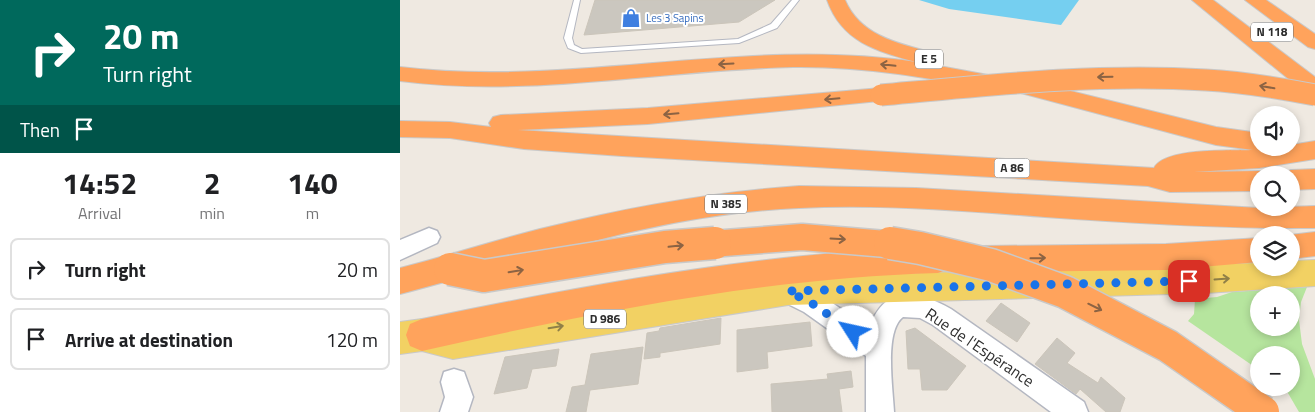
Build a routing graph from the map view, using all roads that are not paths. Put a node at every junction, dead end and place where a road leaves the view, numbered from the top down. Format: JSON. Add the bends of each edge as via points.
{"nodes":[{"id":1,"x":577,"y":0,"type":"edge"},
{"id":2,"x":796,"y":0,"type":"edge"},
{"id":3,"x":836,"y":0,"type":"edge"},
{"id":4,"x":1202,"y":0,"type":"edge"},
{"id":5,"x":1228,"y":0,"type":"edge"},
{"id":6,"x":1254,"y":0,"type":"edge"},
{"id":7,"x":1315,"y":43,"type":"edge"},
{"id":8,"x":1315,"y":65,"type":"edge"},
{"id":9,"x":400,"y":74,"type":"edge"},
{"id":10,"x":1315,"y":89,"type":"edge"},
{"id":11,"x":1040,"y":92,"type":"junction"},
{"id":12,"x":1315,"y":95,"type":"edge"},
{"id":13,"x":400,"y":129,"type":"edge"},
{"id":14,"x":450,"y":130,"type":"junction"},
{"id":15,"x":1250,"y":141,"type":"edge"},
{"id":16,"x":1300,"y":144,"type":"edge"},
{"id":17,"x":1315,"y":144,"type":"edge"},
{"id":18,"x":1315,"y":150,"type":"edge"},
{"id":19,"x":1148,"y":176,"type":"junction"},
{"id":20,"x":1315,"y":179,"type":"edge"},
{"id":21,"x":1300,"y":180,"type":"edge"},
{"id":22,"x":1250,"y":181,"type":"edge"},
{"id":23,"x":1315,"y":217,"type":"edge"},
{"id":24,"x":429,"y":237,"type":"dead end"},
{"id":25,"x":1315,"y":244,"type":"edge"},
{"id":26,"x":1300,"y":245,"type":"edge"},
{"id":27,"x":400,"y":250,"type":"edge"},
{"id":28,"x":1250,"y":251,"type":"edge"},
{"id":29,"x":450,"y":269,"type":"junction"},
{"id":30,"x":1315,"y":273,"type":"edge"},
{"id":31,"x":400,"y":281,"type":"edge"},
{"id":32,"x":788,"y":291,"type":"junction"},
{"id":33,"x":411,"y":337,"type":"edge"},
{"id":34,"x":879,"y":350,"type":"junction"},
{"id":35,"x":454,"y":382,"type":"dead end"},
{"id":36,"x":454,"y":412,"type":"edge"},
{"id":37,"x":880,"y":412,"type":"edge"},
{"id":38,"x":1074,"y":412,"type":"edge"},
{"id":39,"x":1263,"y":412,"type":"edge"}],
"edges":[{"from":1,"to":2,"type":"lane","via":[[568,38],[571,46],[581,51],[740,41],[774,26]]},
{"from":3,"to":11,"type":"highway","number":"E 5","via":[[838,9],[850,25],[872,40]]},
{"from":4,"to":10,"type":"highway"},
{"from":5,"to":8,"type":"highway","number":"N 118"},
{"from":6,"to":7,"type":"highway","number":"N 118"},
{"from":11,"to":9,"type":"highway","one_way":true,"via":[[913,68],[834,61],[714,64],[506,80],[453,80]]},
{"from":11,"to":15,"type":"highway","via":[[1216,136]]},
{"from":12,"to":14,"type":"highway","one_way":true,"bridge":true,"via":[[1204,78],[1114,77],[638,117],[492,123]]},
{"from":13,"to":14,"type":"highway"},
{"from":14,"to":19,"type":"highway","number":"A 86","via":[[524,140]]},
{"from":16,"to":17,"type":"highway"},
{"from":18,"to":19,"type":"highway","via":[[1259,159],[1179,163]]},
{"from":19,"to":22,"type":"highway","number":"A 86","via":[[1170,182]]},
{"from":20,"to":21,"type":"highway"},
{"from":23,"to":29,"type":"highway","number":"N 385","via":[[1263,218],[834,196],[741,202],[683,211],[556,237]]},
{"from":24,"to":27,"type":"street"},
{"from":25,"to":26,"type":"highway"},
{"from":33,"to":28,"type":"highway","one_way":true,"via":[[539,309],[648,290],[844,266],[909,261],[1166,257]]},
{"from":29,"to":31,"type":"highway","number":"N 385"},
{"from":29,"to":39,"type":"highway","one_way":true,"bridge":true,"via":[[484,276],[665,247],[802,237],[920,248],[991,265],[1065,292],[1168,346]]},
{"from":32,"to":30,"type":"main road","one_way":true,"via":[[1206,280]]},
{"from":33,"to":32,"type":"main road","number":"D 986","one_way":true,"via":[[453,343]]},
{"from":32,"to":34,"type":"street","via":[[813,304]]},
{"from":34,"to":37,"type":"street","name":"Rue de l'Espérance"},
{"from":34,"to":38,"type":"street","name":"Rue de l'Espérance","via":[[885,320],[896,309],[912,305],[927,308]]},
{"from":35,"to":36,"type":"street","via":[[459,397]]}]}
